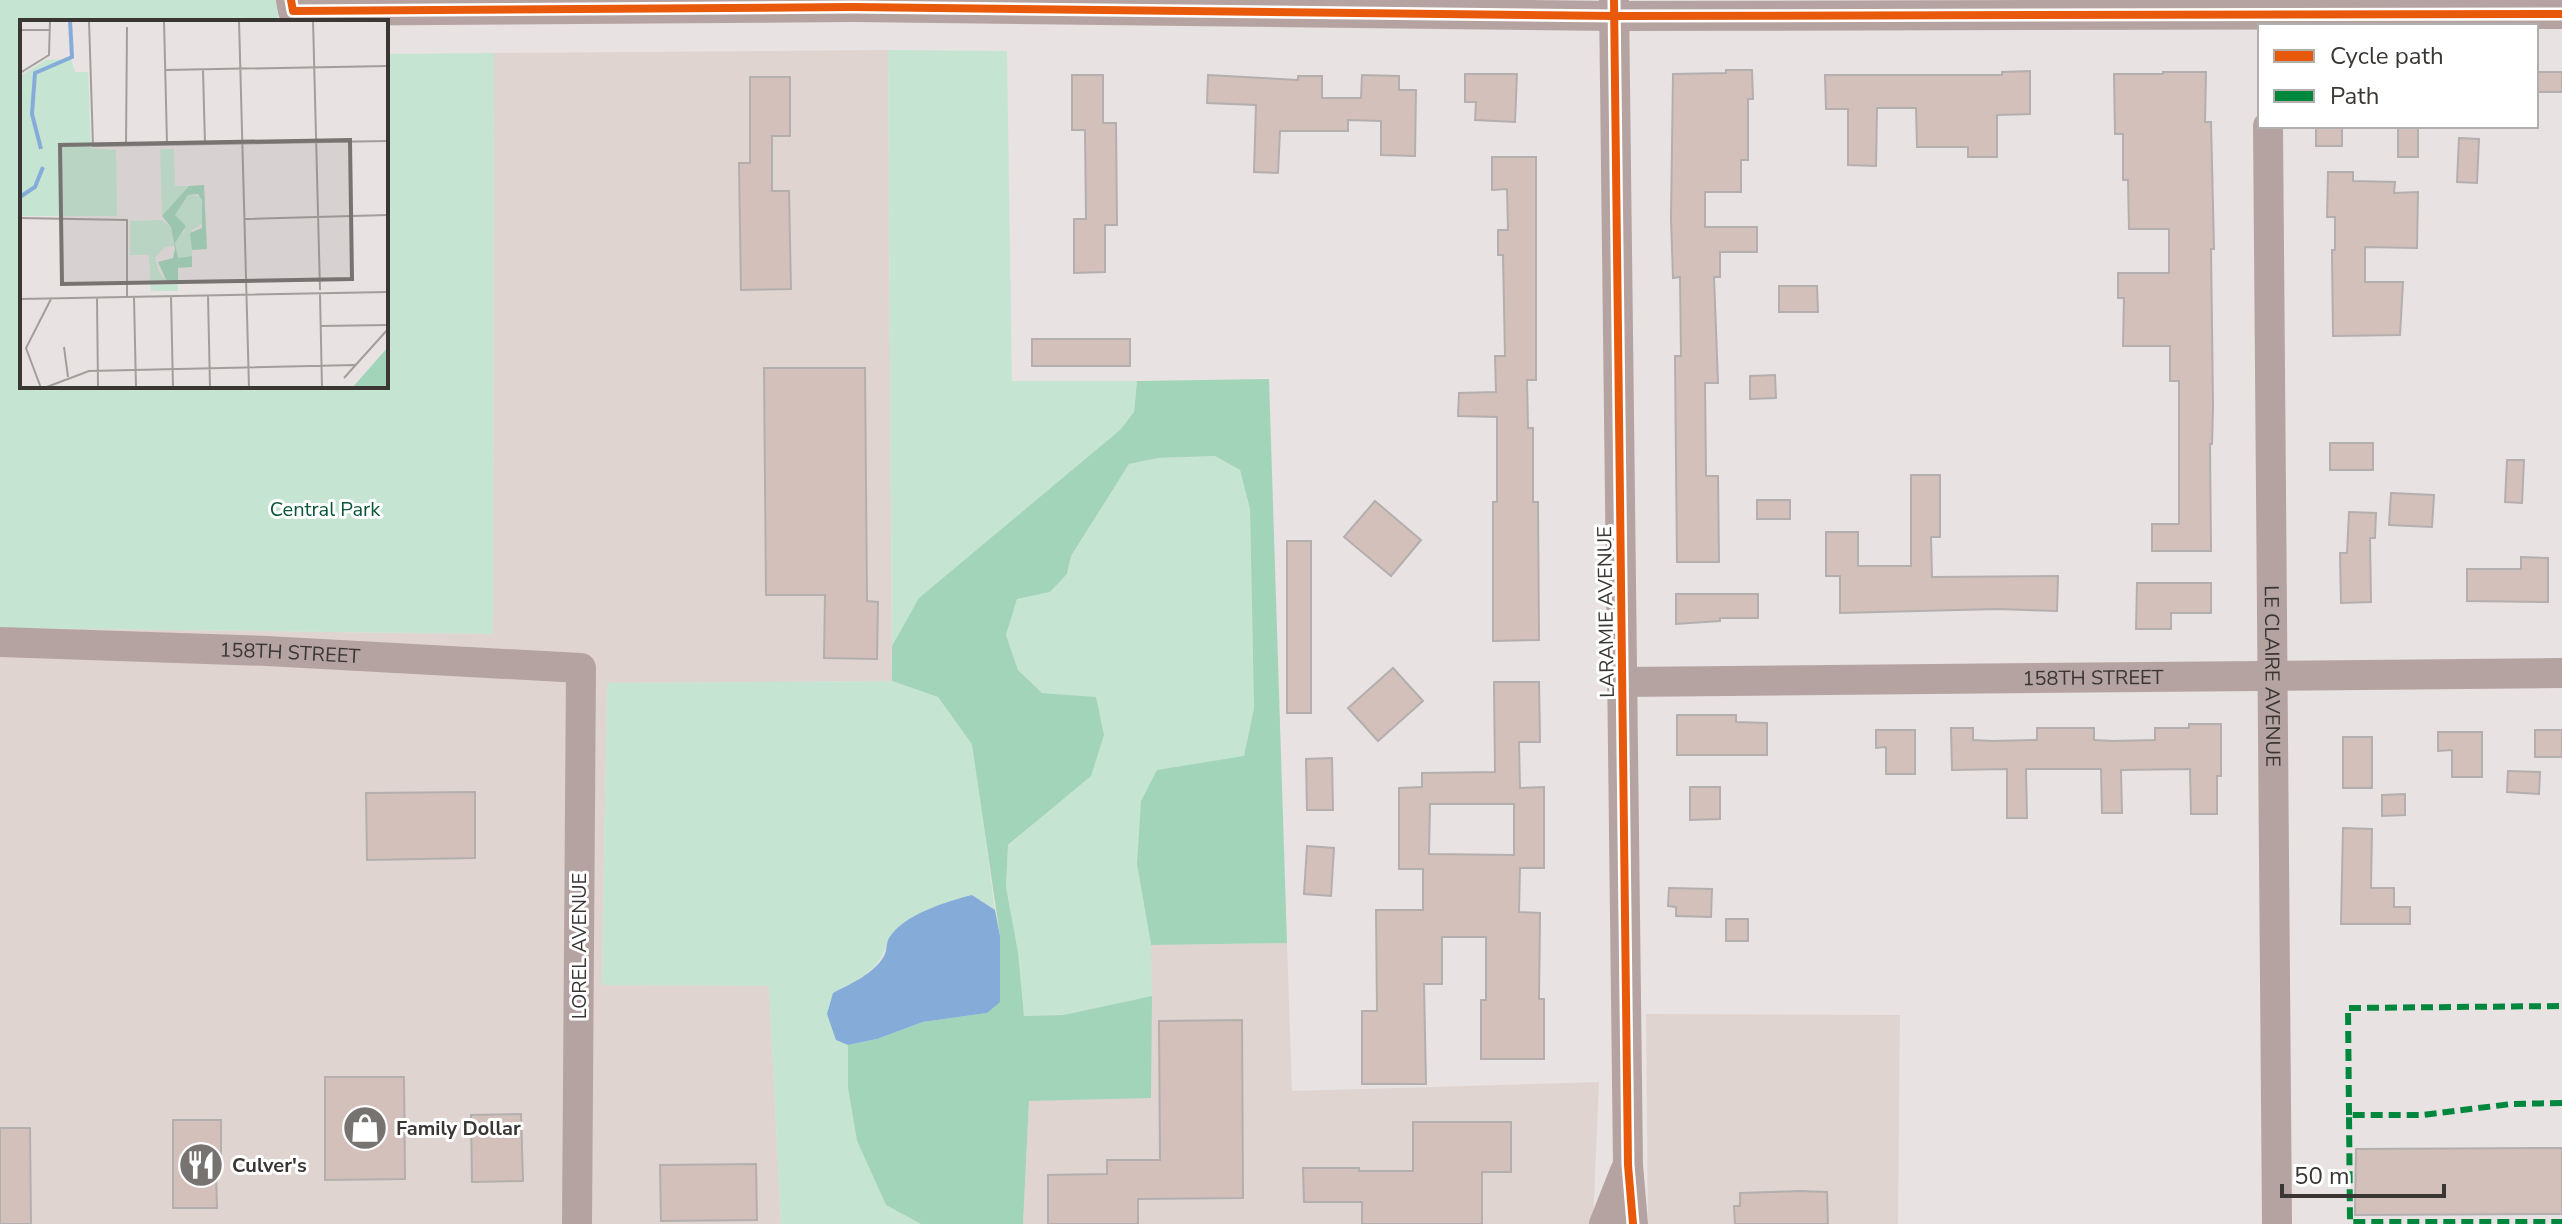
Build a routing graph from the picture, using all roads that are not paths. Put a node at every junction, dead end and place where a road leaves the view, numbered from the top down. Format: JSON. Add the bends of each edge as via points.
{"nodes":[{"id":1,"x":590,"y":4,"type":"edge"},
{"id":2,"x":949,"y":4,"type":"edge"},
{"id":3,"x":292,"y":6,"type":"edge"},
{"id":4,"x":1283,"y":6,"type":"edge"},
{"id":5,"x":1614,"y":8,"type":"edge"},
{"id":6,"x":2267,"y":13,"type":"edge"},
{"id":7,"x":2562,"y":14,"type":"edge"},
{"id":8,"x":2268,"y":128,"type":"edge"},
{"id":9,"x":0,"y":642,"type":"edge"},
{"id":10,"x":581,"y":668,"type":"joint"},
{"id":11,"x":2562,"y":673,"type":"edge"},
{"id":12,"x":2272,"y":674,"type":"junction"},
{"id":13,"x":1623,"y":682,"type":"junction"},
{"id":14,"x":1628,"y":1165,"type":"junction"},
{"id":15,"x":577,"y":1224,"type":"edge"},
{"id":16,"x":1604,"y":1224,"type":"edge"},
{"id":17,"x":1633,"y":1224,"type":"edge"},
{"id":18,"x":2277,"y":1224,"type":"edge"}],
"edges":[{"from":1,"to":2,"type":"street"},
{"from":1,"to":3,"type":"street"},
{"from":2,"to":4,"type":"street"},
{"from":4,"to":5,"type":"street"},
{"from":5,"to":6,"type":"street"},
{"from":5,"to":13,"type":"street","name":"LARAMIE AVENUE"},
{"from":6,"to":7,"type":"street"},
{"from":8,"to":12,"type":"street","name":"LE CLAIRE AVENUE"},
{"from":9,"to":10,"type":"street","name":"158TH STREET"},
{"from":10,"to":15,"type":"street","name":"LOREL AVENUE"},
{"from":11,"to":12,"type":"street","name":"158TH STREET"},
{"from":12,"to":13,"type":"street","name":"158TH STREET"},
{"from":12,"to":18,"type":"street","name":"LE CLAIRE AVENUE"},
{"from":13,"to":14,"type":"street","name":"LARAMIE AVENUE"},
{"from":14,"to":16,"type":"street","name":"LARAMIE AVENUE"},
{"from":14,"to":17,"type":"street","name":"LARAMIE AVENUE"}]}
